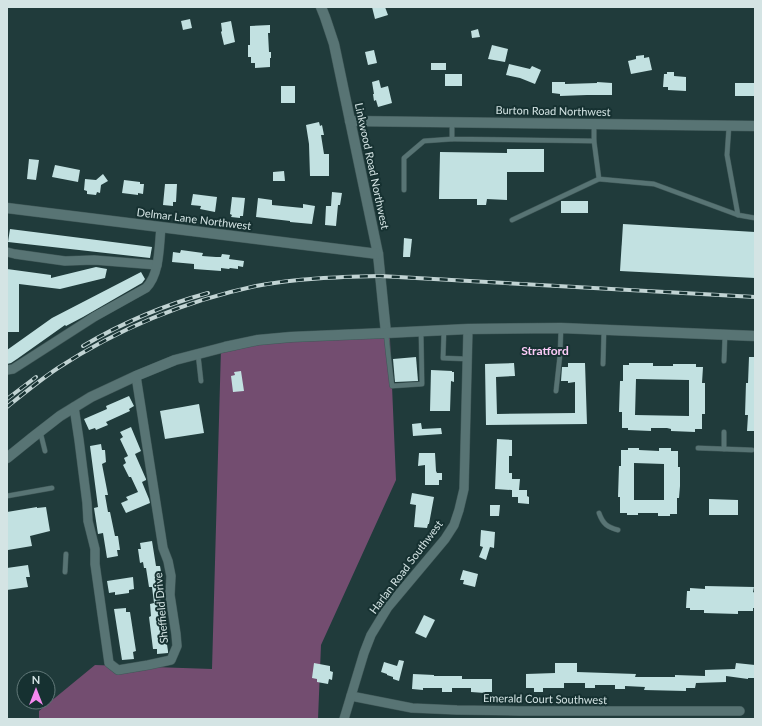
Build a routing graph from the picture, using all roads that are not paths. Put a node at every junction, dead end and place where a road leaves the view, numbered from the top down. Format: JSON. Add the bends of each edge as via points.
{"nodes":[{"id":1,"x":321,"y":7,"type":"edge"},
{"id":2,"x":350,"y":121,"type":"junction"},
{"id":3,"x":452,"y":122,"type":"junction"},
{"id":4,"x":594,"y":124,"type":"junction"},
{"id":5,"x":728,"y":126,"type":"junction"},
{"id":6,"x":755,"y":126,"type":"edge"},
{"id":7,"x":452,"y":139,"type":"junction"},
{"id":8,"x":594,"y":140,"type":"junction"},
{"id":9,"x":599,"y":179,"type":"junction"},
{"id":10,"x":404,"y":190,"type":"dead end"},
{"id":11,"x":7,"y":208,"type":"edge"},
{"id":12,"x":738,"y":215,"type":"junction"},
{"id":13,"x":755,"y":218,"type":"edge"},
{"id":14,"x":512,"y":220,"type":"dead end"},
{"id":15,"x":161,"y":227,"type":"junction"},
{"id":16,"x":7,"y":252,"type":"edge"},
{"id":17,"x":378,"y":254,"type":"junction"},
{"id":18,"x":157,"y":265,"type":"junction"},
{"id":19,"x":561,"y":328,"type":"junction"},
{"id":20,"x":468,"y":329,"type":"junction"},
{"id":21,"x":604,"y":329,"type":"junction"},
{"id":22,"x":444,"y":330,"type":"junction"},
{"id":23,"x":421,"y":331,"type":"junction"},
{"id":24,"x":386,"y":333,"type":"junction"},
{"id":25,"x":725,"y":334,"type":"junction"},
{"id":26,"x":755,"y":336,"type":"edge"},
{"id":27,"x":198,"y":354,"type":"junction"},
{"id":28,"x":467,"y":359,"type":"junction"},
{"id":29,"x":724,"y":361,"type":"dead end"},
{"id":30,"x":603,"y":364,"type":"dead end"},
{"id":31,"x":7,"y":370,"type":"edge"},
{"id":32,"x":136,"y":376,"type":"junction"},
{"id":33,"x":201,"y":381,"type":"dead end"},
{"id":34,"x":556,"y":391,"type":"dead end"},
{"id":35,"x":74,"y":407,"type":"junction"},
{"id":36,"x":40,"y":431,"type":"junction"},
{"id":37,"x":724,"y":432,"type":"dead end"},
{"id":38,"x":698,"y":448,"type":"dead end"},
{"id":39,"x":724,"y":449,"type":"junction"},
{"id":40,"x":752,"y":450,"type":"dead end"},
{"id":41,"x":45,"y":451,"type":"dead end"},
{"id":42,"x":7,"y":458,"type":"edge"},
{"id":43,"x":52,"y":488,"type":"dead end"},
{"id":44,"x":7,"y":496,"type":"edge"},
{"id":45,"x":599,"y":513,"type":"dead end"},
{"id":46,"x":618,"y":530,"type":"dead end"},
{"id":47,"x":66,"y":554,"type":"dead end"},
{"id":48,"x":65,"y":572,"type":"dead end"},
{"id":49,"x":351,"y":696,"type":"junction"},
{"id":50,"x":740,"y":712,"type":"dead end"},
{"id":51,"x":344,"y":719,"type":"edge"}],
"edges":[{"from":1,"to":2,"type":"street","name":"Linkwood Road Northwest","via":[[334,44]]},
{"from":2,"to":3,"type":"street","name":"Burton Road Northwest"},
{"from":2,"to":17,"type":"street","name":"Linkwood Road Northwest"},
{"from":3,"to":4,"type":"street","name":"Burton Road Northwest"},
{"from":3,"to":7,"type":"lane"},
{"from":4,"to":5,"type":"street","name":"Burton Road Northwest"},
{"from":4,"to":8,"type":"lane"},
{"from":5,"to":6,"type":"street","name":"Burton Road Northwest"},
{"from":5,"to":12,"type":"lane","via":[[727,155]]},
{"from":7,"to":8,"type":"lane"},
{"from":7,"to":10,"type":"lane","via":[[424,141],[404,158]]},
{"from":8,"to":9,"type":"lane"},
{"from":9,"to":12,"type":"lane","via":[[654,184]]},
{"from":9,"to":14,"type":"lane"},
{"from":11,"to":15,"type":"street","name":"Delmar Lane Northwest"},
{"from":12,"to":13,"type":"lane"},
{"from":15,"to":17,"type":"street","name":"Delmar Lane Northwest"},
{"from":15,"to":18,"type":"street"},
{"from":16,"to":18,"type":"street","via":[[65,261],[94,260]]},
{"from":17,"to":24,"type":"street","name":"Linkwood Road Northwest"},
{"from":18,"to":31,"type":"street","via":[[152,283],[146,288],[94,317],[13,369]]},
{"from":19,"to":20,"type":"street"},
{"from":19,"to":21,"type":"street"},
{"from":19,"to":34,"type":"lane"},
{"from":20,"to":22,"type":"street"},
{"from":20,"to":28,"type":"street","name":"Harlan Road Southwest"},
{"from":21,"to":25,"type":"street"},
{"from":21,"to":30,"type":"lane"},
{"from":22,"to":23,"type":"street"},
{"from":22,"to":28,"type":"lane","via":[[443,358]]},
{"from":23,"to":24,"type":"street"},
{"from":23,"to":24,"type":"lane","via":[[422,384],[392,386]]},
{"from":24,"to":27,"type":"street","via":[[258,340]]},
{"from":25,"to":26,"type":"street"},
{"from":25,"to":29,"type":"lane"},
{"from":27,"to":32,"type":"street","via":[[175,360]]},
{"from":27,"to":33,"type":"lane"},
{"from":28,"to":49,"type":"street","name":"Harlan Road Southwest","via":[[464,489],[454,525],[388,607],[371,635]]},
{"from":32,"to":35,"type":"street"},
{"from":32,"to":35,"type":"street","name":"Sheffield Drive","via":[[163,548],[171,576],[170,595],[177,646],[171,660],[118,670],[109,663]]},
{"from":35,"to":36,"type":"street"},
{"from":36,"to":41,"type":"lane"},
{"from":36,"to":42,"type":"street"},
{"from":37,"to":39,"type":"lane"},
{"from":38,"to":39,"type":"lane"},
{"from":39,"to":40,"type":"lane"},
{"from":43,"to":44,"type":"lane"},
{"from":45,"to":46,"type":"lane","via":[[609,528]]},
{"from":47,"to":48,"type":"lane"},
{"from":49,"to":50,"type":"street","name":"Emerald Court Southwest","via":[[412,708],[457,710]]},
{"from":49,"to":51,"type":"street","name":"Harlan Road Southwest"}]}
